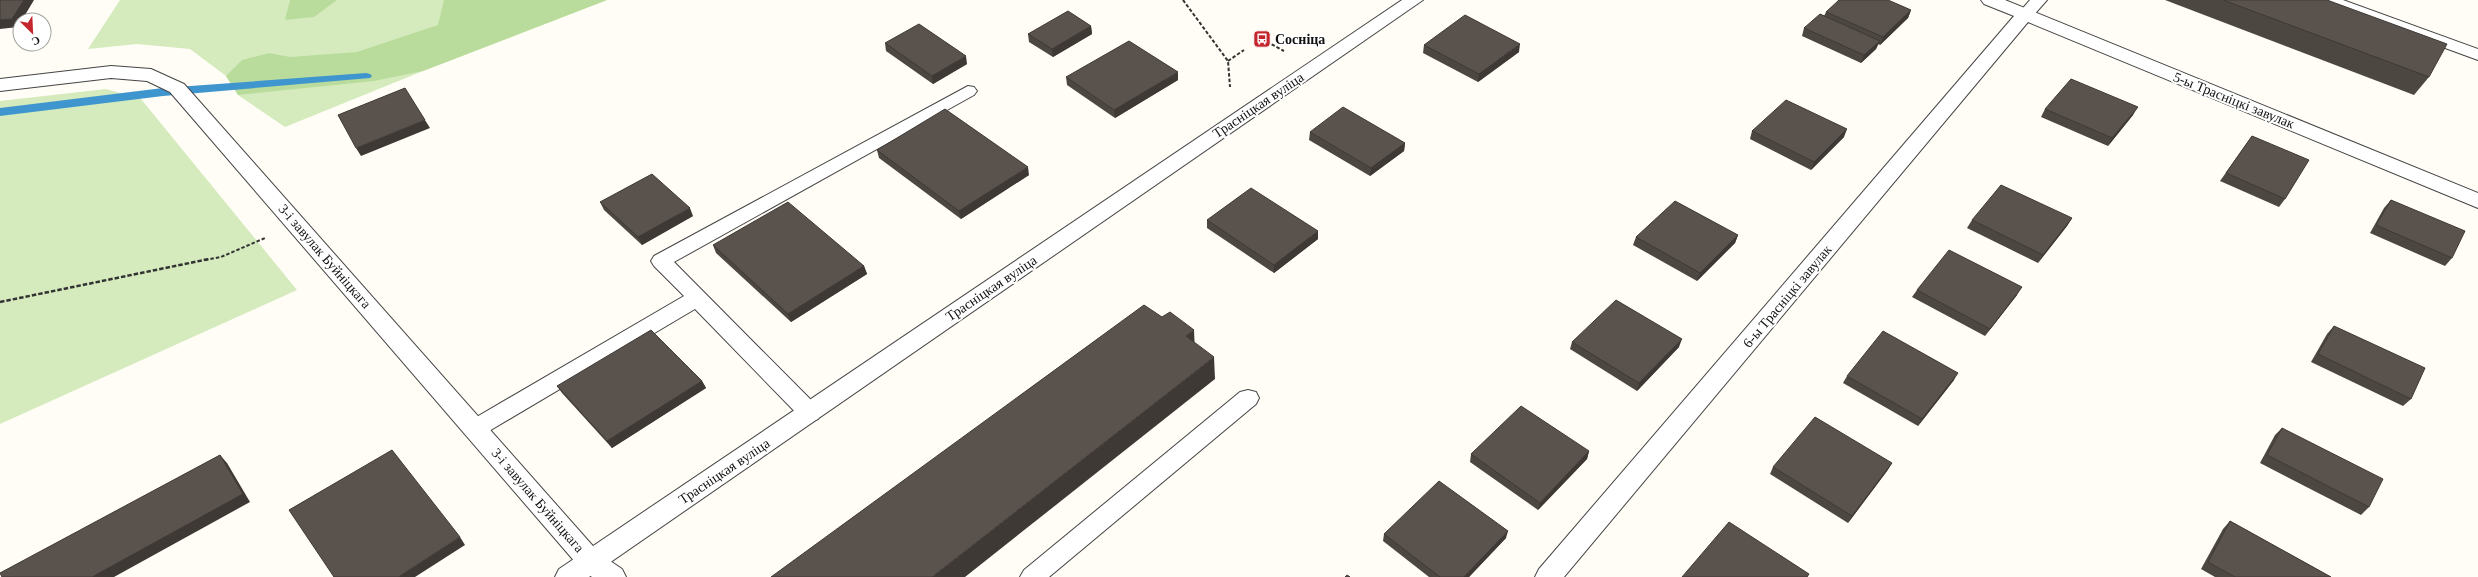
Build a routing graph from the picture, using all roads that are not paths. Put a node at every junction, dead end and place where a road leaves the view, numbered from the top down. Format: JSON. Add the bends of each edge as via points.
{"nodes":[{"id":1,"x":1414,"y":0,"type":"edge"},
{"id":2,"x":1990,"y":0,"type":"edge"},
{"id":3,"x":2328,"y":0,"type":"edge"},
{"id":4,"x":2032,"y":7,"type":"edge"},
{"id":5,"x":2478,"y":55,"type":"edge"},
{"id":6,"x":0,"y":85,"type":"edge"},
{"id":7,"x":968,"y":91,"type":"dead end"},
{"id":8,"x":2478,"y":201,"type":"edge"},
{"id":9,"x":697,"y":298,"type":"junction"},
{"id":10,"x":1248,"y":398,"type":"dead end"},
{"id":11,"x":810,"y":413,"type":"junction"},
{"id":12,"x":476,"y":428,"type":"junction"},
{"id":13,"x":591,"y":562,"type":"junction"},
{"id":14,"x":568,"y":577,"type":"edge"},
{"id":15,"x":613,"y":577,"type":"edge"},
{"id":16,"x":1032,"y":577,"type":"edge"},
{"id":17,"x":1548,"y":577,"type":"edge"}],
"edges":[{"from":1,"to":11,"type":"street","name":"Трасніцкая вуліца"},
{"from":2,"to":4,"type":"street","name":"5-ы Трасніцкі завулак"},
{"from":3,"to":5,"type":"lane"},
{"from":4,"to":8,"type":"street","name":"5-ы Трасніцкі завулак"},
{"from":4,"to":17,"type":"street","name":"6-ы Трасніцкі завулак"},
{"from":6,"to":12,"type":"street","name":"3-і завулак Буйніцкага","via":[[111,72],[151,75],[177,88]]},
{"from":7,"to":9,"type":"lane","via":[[661,261]]},
{"from":9,"to":11,"type":"lane"},
{"from":9,"to":12,"type":"lane"},
{"from":10,"to":16,"type":"lane"},
{"from":11,"to":13,"type":"street","name":"Трасніцкая вуліца"},
{"from":12,"to":13,"type":"street","name":"3-і завулак Буйніцкага"},
{"from":13,"to":14,"type":"street","name":"Трасніцкая вуліца"},
{"from":13,"to":15,"type":"street","name":"3-і завулак Буйніцкага"}]}
